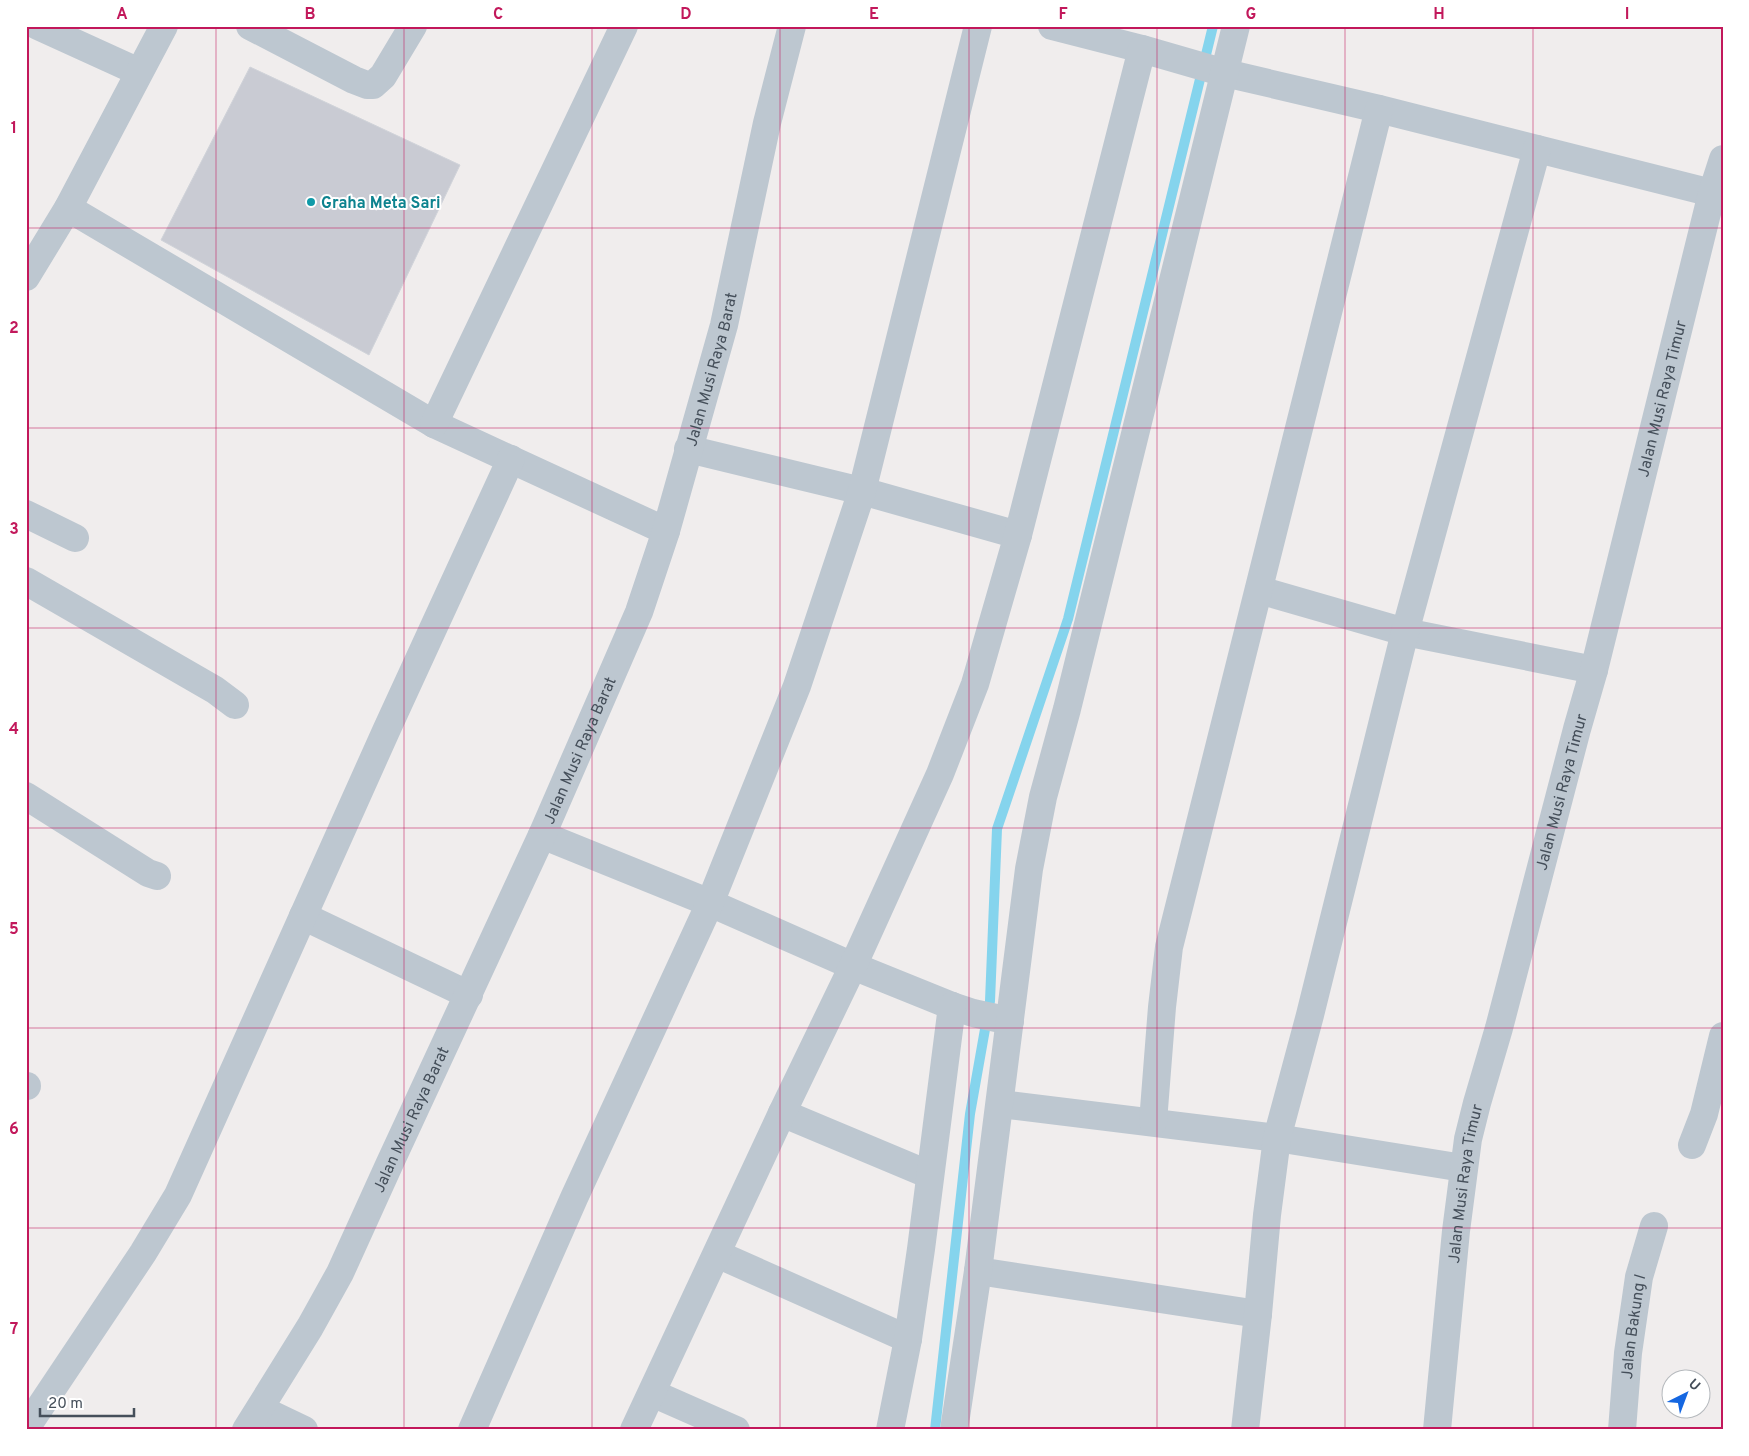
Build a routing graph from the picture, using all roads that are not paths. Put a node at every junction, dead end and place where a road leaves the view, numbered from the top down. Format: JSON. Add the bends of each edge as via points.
{"nodes":[{"id":1,"x":38,"y":26,"type":"edge"},
{"id":2,"x":164,"y":26,"type":"edge"},
{"id":3,"x":250,"y":26,"type":"edge"},
{"id":4,"x":413,"y":26,"type":"edge"},
{"id":5,"x":624,"y":26,"type":"edge"},
{"id":6,"x":792,"y":26,"type":"edge"},
{"id":7,"x":978,"y":26,"type":"edge"},
{"id":8,"x":1052,"y":26,"type":"edge"},
{"id":9,"x":1236,"y":26,"type":"edge"},
{"id":10,"x":1142,"y":49,"type":"junction"},
{"id":11,"x":139,"y":72,"type":"junction"},
{"id":12,"x":1221,"y":72,"type":"junction"},
{"id":13,"x":1379,"y":109,"type":"junction"},
{"id":14,"x":1537,"y":149,"type":"junction"},
{"id":15,"x":1723,"y":159,"type":"edge"},
{"id":16,"x":1712,"y":193,"type":"junction"},
{"id":17,"x":68,"y":208,"type":"junction"},
{"id":18,"x":26,"y":277,"type":"edge"},
{"id":19,"x":434,"y":424,"type":"junction"},
{"id":20,"x":688,"y":449,"type":"junction"},
{"id":21,"x":511,"y":460,"type":"junction"},
{"id":22,"x":862,"y":491,"type":"junction"},
{"id":23,"x":26,"y":514,"type":"edge"},
{"id":24,"x":666,"y":531,"type":"junction"},
{"id":25,"x":1018,"y":535,"type":"junction"},
{"id":26,"x":75,"y":538,"type":"dead end"},
{"id":27,"x":26,"y":581,"type":"edge"},
{"id":28,"x":1259,"y":590,"type":"junction"},
{"id":29,"x":1405,"y":632,"type":"junction"},
{"id":30,"x":1594,"y":670,"type":"junction"},
{"id":31,"x":235,"y":705,"type":"dead end"},
{"id":32,"x":26,"y":796,"type":"edge"},
{"id":33,"x":542,"y":835,"type":"junction"},
{"id":34,"x":157,"y":876,"type":"dead end"},
{"id":35,"x":710,"y":903,"type":"junction"},
{"id":36,"x":303,"y":916,"type":"junction"},
{"id":37,"x":853,"y":966,"type":"junction"},
{"id":38,"x":469,"y":995,"type":"junction"},
{"id":39,"x":982,"y":1015,"type":"junction"},
{"id":40,"x":1723,"y":1036,"type":"edge"},
{"id":41,"x":1717,"y":1083,"type":"edge"},
{"id":42,"x":1000,"y":1104,"type":"junction"},
{"id":43,"x":782,"y":1113,"type":"junction"},
{"id":44,"x":1153,"y":1122,"type":"junction"},
{"id":45,"x":1277,"y":1138,"type":"junction"},
{"id":46,"x":1692,"y":1145,"type":"dead end"},
{"id":47,"x":1463,"y":1168,"type":"junction"},
{"id":48,"x":930,"y":1175,"type":"junction"},
{"id":49,"x":1654,"y":1226,"type":"dead end"},
{"id":50,"x":717,"y":1254,"type":"junction"},
{"id":51,"x":978,"y":1271,"type":"junction"},
{"id":52,"x":1258,"y":1314,"type":"junction"},
{"id":53,"x":908,"y":1339,"type":"junction"},
{"id":54,"x":652,"y":1392,"type":"junction"},
{"id":55,"x":253,"y":1420,"type":"edge"},
{"id":56,"x":26,"y":1428,"type":"edge"},
{"id":57,"x":304,"y":1430,"type":"edge"},
{"id":58,"x":472,"y":1430,"type":"edge"},
{"id":59,"x":634,"y":1430,"type":"edge"},
{"id":60,"x":736,"y":1430,"type":"edge"},
{"id":61,"x":890,"y":1430,"type":"edge"},
{"id":62,"x":954,"y":1430,"type":"edge"},
{"id":63,"x":1245,"y":1430,"type":"edge"},
{"id":64,"x":1436,"y":1430,"type":"edge"},
{"id":65,"x":1622,"y":1430,"type":"edge"}],
"edges":[{"from":1,"to":11,"type":"street"},
{"from":2,"to":11,"type":"street"},
{"from":3,"to":4,"type":"street","via":[[367,84],[380,80]]},
{"from":5,"to":19,"type":"street"},
{"from":6,"to":20,"type":"street","name":"Jalan Musi Raya Barat","via":[[767,123],[724,325]]},
{"from":7,"to":22,"type":"street"},
{"from":8,"to":10,"type":"street"},
{"from":9,"to":12,"type":"street"},
{"from":10,"to":12,"type":"street"},
{"from":10,"to":25,"type":"street"},
{"from":11,"to":17,"type":"street"},
{"from":12,"to":13,"type":"street"},
{"from":12,"to":39,"type":"street","via":[[1072,690],[1043,797],[1029,869]]},
{"from":13,"to":14,"type":"street"},
{"from":13,"to":28,"type":"street"},
{"from":14,"to":16,"type":"street"},
{"from":14,"to":29,"type":"street"},
{"from":15,"to":16,"type":"street","name":"Jalan Musi Raya Timur"},
{"from":16,"to":30,"type":"street","name":"Jalan Musi Raya Timur"},
{"from":17,"to":18,"type":"street"},
{"from":17,"to":19,"type":"street"},
{"from":19,"to":21,"type":"street"},
{"from":20,"to":22,"type":"street"},
{"from":20,"to":24,"type":"street","name":"Jalan Musi Raya Barat"},
{"from":21,"to":24,"type":"street"},
{"from":21,"to":36,"type":"street"},
{"from":22,"to":25,"type":"street"},
{"from":22,"to":35,"type":"street","via":[[797,686]]},
{"from":23,"to":26,"type":"street"},
{"from":24,"to":33,"type":"street","name":"Jalan Musi Raya Barat","via":[[639,612]]},
{"from":25,"to":37,"type":"street","via":[[975,684],[955,737]]},
{"from":27,"to":31,"type":"street","via":[[227,697]]},
{"from":28,"to":29,"type":"street"},
{"from":28,"to":44,"type":"street","via":[[1169,948]]},
{"from":29,"to":30,"type":"street"},
{"from":29,"to":45,"type":"street"},
{"from":30,"to":47,"type":"street","name":"Jalan Musi Raya Timur","via":[[1477,1103]]},
{"from":32,"to":34,"type":"street"},
{"from":33,"to":35,"type":"street"},
{"from":33,"to":38,"type":"street","name":"Jalan Musi Raya Barat"},
{"from":35,"to":37,"type":"street"},
{"from":35,"to":58,"type":"street","via":[[574,1198]]},
{"from":36,"to":38,"type":"street"},
{"from":36,"to":56,"type":"street","via":[[178,1195],[143,1254]]},
{"from":37,"to":39,"type":"street"},
{"from":37,"to":43,"type":"street"},
{"from":38,"to":55,"type":"street","name":"Jalan Musi Raya Barat","via":[[340,1273]]},
{"from":39,"to":42,"type":"street"},
{"from":39,"to":48,"type":"street"},
{"from":40,"to":41,"type":"street"},
{"from":41,"to":46,"type":"street"},
{"from":42,"to":44,"type":"street"},
{"from":42,"to":51,"type":"street"},
{"from":43,"to":48,"type":"street"},
{"from":43,"to":50,"type":"street"},
{"from":44,"to":45,"type":"street"},
{"from":45,"to":47,"type":"street"},
{"from":45,"to":52,"type":"street"},
{"from":47,"to":64,"type":"street","name":"Jalan Musi Raya Timur"},
{"from":48,"to":53,"type":"street"},
{"from":49,"to":65,"type":"street","name":"Jalan Bakung I","via":[[1639,1278],[1628,1353]]},
{"from":50,"to":53,"type":"street"},
{"from":50,"to":54,"type":"street"},
{"from":51,"to":52,"type":"street"},
{"from":51,"to":62,"type":"street"},
{"from":52,"to":63,"type":"street"},
{"from":53,"to":61,"type":"street"},
{"from":54,"to":59,"type":"street"},
{"from":54,"to":60,"type":"street"},
{"from":55,"to":57,"type":"street"}]}
